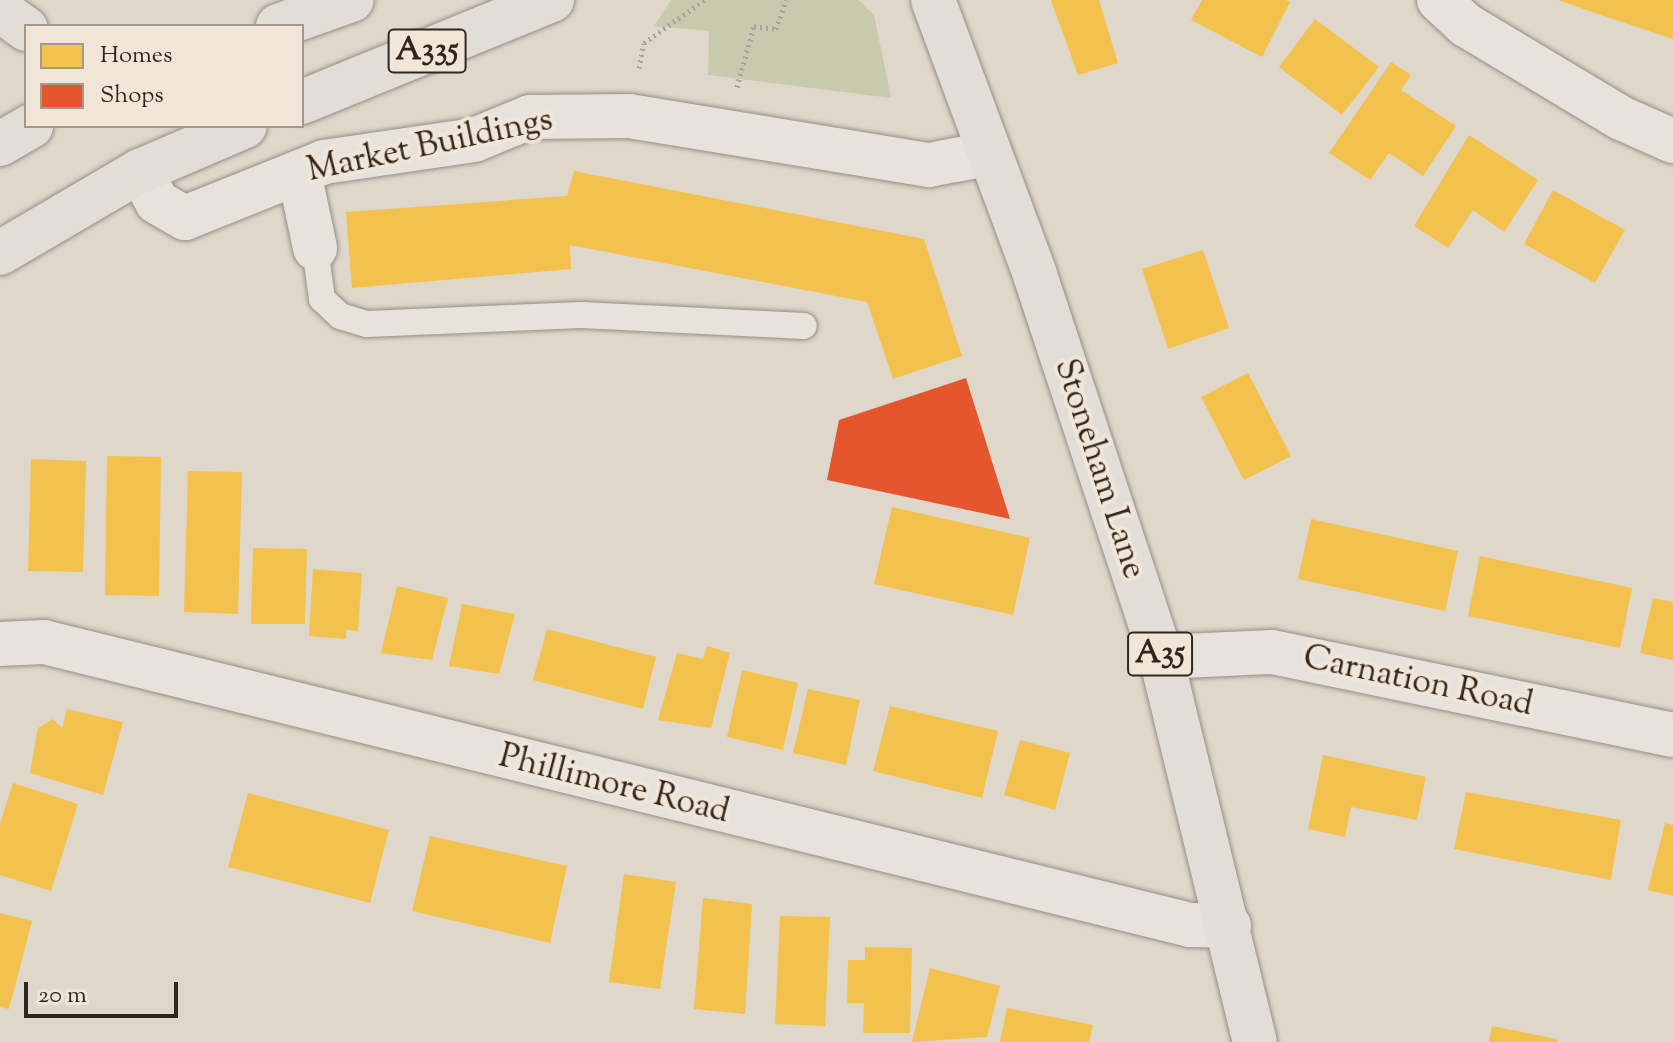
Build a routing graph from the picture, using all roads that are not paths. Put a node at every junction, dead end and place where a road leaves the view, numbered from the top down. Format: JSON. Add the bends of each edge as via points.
{"nodes":[{"id":1,"x":352,"y":0,"type":"edge"},
{"id":2,"x":552,"y":0,"type":"edge"},
{"id":3,"x":933,"y":0,"type":"edge"},
{"id":4,"x":1439,"y":0,"type":"edge"},
{"id":5,"x":0,"y":10,"type":"edge"},
{"id":6,"x":284,"y":24,"type":"edge"},
{"id":7,"x":24,"y":28,"type":"edge"},
{"id":8,"x":304,"y":101,"type":"edge"},
{"id":9,"x":28,"y":128,"type":"edge"},
{"id":10,"x":240,"y":128,"type":"edge"},
{"id":11,"x":1673,"y":141,"type":"edge"},
{"id":12,"x":0,"y":144,"type":"edge"},
{"id":13,"x":987,"y":154,"type":"junction"},
{"id":14,"x":140,"y":171,"type":"junction"},
{"id":15,"x":299,"y":172,"type":"junction"},
{"id":16,"x":3,"y":242,"type":"edge"},
{"id":17,"x":315,"y":248,"type":"joint"},
{"id":18,"x":804,"y":326,"type":"dead end"},
{"id":19,"x":0,"y":644,"type":"edge"},
{"id":20,"x":1161,"y":657,"type":"junction"},
{"id":21,"x":1673,"y":735,"type":"edge"},
{"id":22,"x":1229,"y":926,"type":"junction"},
{"id":23,"x":1255,"y":1042,"type":"edge"}],
"edges":[{"from":1,"to":6,"type":"main road","number":"A335"},
{"from":2,"to":8,"type":"main road","number":"A335"},
{"from":3,"to":13,"type":"main road","name":"Stoneham Lane","number":"A35"},
{"from":4,"to":11,"type":"street","via":[[1466,25],[1621,118]]},
{"from":5,"to":7,"type":"main road"},
{"from":9,"to":12,"type":"main road"},
{"from":10,"to":14,"type":"main road"},
{"from":13,"to":15,"type":"street","name":"Market Buildings","via":[[929,165],[629,116],[530,117],[474,140]]},
{"from":13,"to":20,"type":"main road","name":"Stoneham Lane","number":"A35","via":[[1035,275]]},
{"from":14,"to":15,"type":"street","name":"Market Buildings","via":[[157,202],[185,218]]},
{"from":14,"to":16,"type":"main road"},
{"from":15,"to":17,"type":"street"},
{"from":17,"to":18,"type":"lane","via":[[322,299],[340,316],[367,324],[581,315]]},
{"from":19,"to":22,"type":"street","name":"Phillimore Road","via":[[44,642],[1190,925]]},
{"from":20,"to":21,"type":"street","name":"Carnation Road","via":[[1272,652]]},
{"from":20,"to":22,"type":"main road","name":"Stoneham Lane","number":"A35"},
{"from":22,"to":23,"type":"main road","name":"Stoneham Lane","number":"A35"}]}
